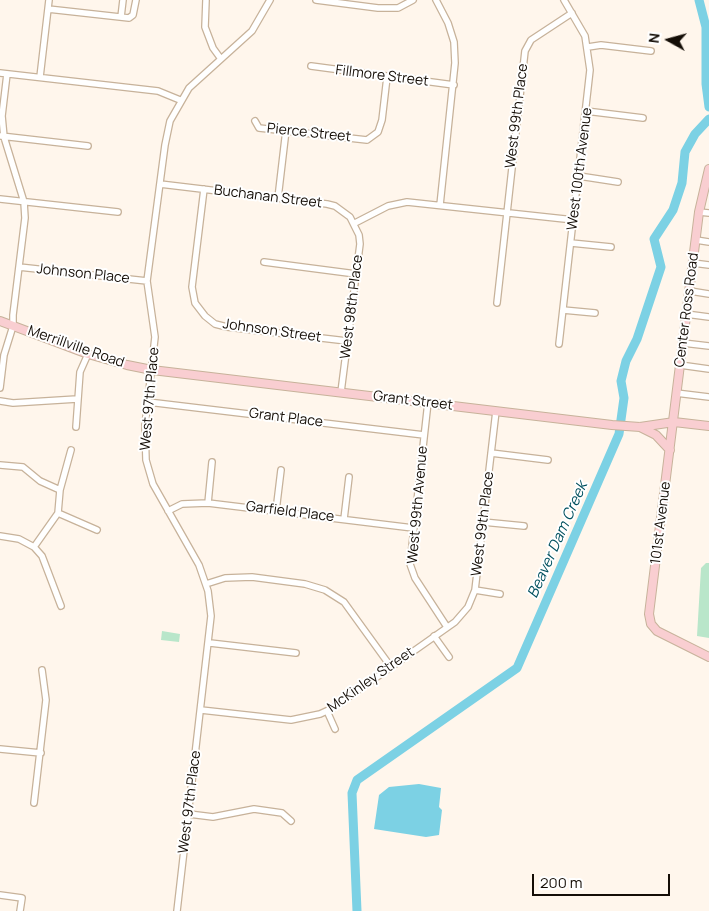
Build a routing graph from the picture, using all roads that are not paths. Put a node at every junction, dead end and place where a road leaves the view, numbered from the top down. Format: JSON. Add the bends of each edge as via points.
{"nodes":[{"id":1,"x":49,"y":0,"type":"edge"},
{"id":2,"x":123,"y":0,"type":"edge"},
{"id":3,"x":136,"y":0,"type":"edge"},
{"id":4,"x":206,"y":0,"type":"edge"},
{"id":5,"x":270,"y":0,"type":"edge"},
{"id":6,"x":316,"y":0,"type":"edge"},
{"id":7,"x":414,"y":0,"type":"edge"},
{"id":8,"x":436,"y":0,"type":"edge"},
{"id":9,"x":564,"y":0,"type":"edge"},
{"id":10,"x":48,"y":9,"type":"junction"},
{"id":11,"x":572,"y":13,"type":"junction"},
{"id":12,"x":121,"y":18,"type":"junction"},
{"id":13,"x":588,"y":47,"type":"junction"},
{"id":14,"x":651,"y":51,"type":"dead end"},
{"id":15,"x":221,"y":59,"type":"junction"},
{"id":16,"x":311,"y":66,"type":"dead end"},
{"id":17,"x":0,"y":73,"type":"edge"},
{"id":18,"x":7,"y":74,"type":"junction"},
{"id":19,"x":40,"y":77,"type":"junction"},
{"id":20,"x":388,"y":77,"type":"junction"},
{"id":21,"x":454,"y":85,"type":"junction"},
{"id":22,"x":180,"y":100,"type":"junction"},
{"id":23,"x":586,"y":111,"type":"junction"},
{"id":24,"x":643,"y":118,"type":"dead end"},
{"id":25,"x":255,"y":121,"type":"dead end"},
{"id":26,"x":286,"y":130,"type":"junction"},
{"id":27,"x":2,"y":136,"type":"edge"},
{"id":28,"x":88,"y":146,"type":"dead end"},
{"id":29,"x":709,"y":169,"type":"edge"},
{"id":30,"x":579,"y":176,"type":"junction"},
{"id":31,"x":618,"y":182,"type":"dead end"},
{"id":32,"x":707,"y":183,"type":"edge"},
{"id":33,"x":160,"y":184,"type":"junction"},
{"id":34,"x":204,"y":189,"type":"junction"},
{"id":35,"x":278,"y":198,"type":"junction"},
{"id":36,"x":0,"y":199,"type":"edge"},
{"id":37,"x":24,"y":202,"type":"junction"},
{"id":38,"x":440,"y":205,"type":"junction"},
{"id":39,"x":118,"y":212,"type":"dead end"},
{"id":40,"x":506,"y":212,"type":"junction"},
{"id":41,"x":699,"y":212,"type":"junction"},
{"id":42,"x":709,"y":213,"type":"edge"},
{"id":43,"x":574,"y":220,"type":"junction"},
{"id":44,"x":355,"y":223,"type":"junction"},
{"id":45,"x":696,"y":240,"type":"junction"},
{"id":46,"x":709,"y":242,"type":"edge"},
{"id":47,"x":571,"y":243,"type":"junction"},
{"id":48,"x":611,"y":247,"type":"dead end"},
{"id":49,"x":264,"y":262,"type":"dead end"},
{"id":50,"x":693,"y":263,"type":"junction"},
{"id":51,"x":709,"y":265,"type":"edge"},
{"id":52,"x":19,"y":267,"type":"junction"},
{"id":53,"x":356,"y":274,"type":"junction"},
{"id":54,"x":147,"y":281,"type":"junction"},
{"id":55,"x":690,"y":291,"type":"junction"},
{"id":56,"x":709,"y":294,"type":"edge"},
{"id":57,"x":496,"y":303,"type":"dead end"},
{"id":58,"x":563,"y":310,"type":"junction"},
{"id":59,"x":595,"y":313,"type":"dead end"},
{"id":60,"x":686,"y":314,"type":"junction"},
{"id":61,"x":709,"y":318,"type":"edge"},
{"id":62,"x":0,"y":321,"type":"edge"},
{"id":63,"x":13,"y":326,"type":"junction"},
{"id":64,"x":347,"y":341,"type":"junction"},
{"id":65,"x":683,"y":343,"type":"junction"},
{"id":66,"x":559,"y":344,"type":"dead end"},
{"id":67,"x":709,"y":346,"type":"edge"},
{"id":68,"x":88,"y":354,"type":"junction"},
{"id":69,"x":680,"y":365,"type":"junction"},
{"id":70,"x":709,"y":369,"type":"edge"},
{"id":71,"x":152,"y":370,"type":"junction"},
{"id":72,"x":0,"y":388,"type":"edge"},
{"id":73,"x":341,"y":392,"type":"junction"},
{"id":74,"x":676,"y":393,"type":"junction"},
{"id":75,"x":709,"y":397,"type":"edge"},
{"id":76,"x":77,"y":399,"type":"junction"},
{"id":77,"x":0,"y":401,"type":"edge"},
{"id":78,"x":148,"y":402,"type":"junction"},
{"id":79,"x":428,"y":402,"type":"junction"},
{"id":80,"x":496,"y":410,"type":"junction"},
{"id":81,"x":674,"y":422,"type":"junction"},
{"id":82,"x":709,"y":426,"type":"edge"},
{"id":83,"x":76,"y":427,"type":"dead end"},
{"id":84,"x":640,"y":427,"type":"junction"},
{"id":85,"x":424,"y":434,"type":"junction"},
{"id":86,"x":71,"y":450,"type":"dead end"},
{"id":87,"x":670,"y":450,"type":"junction"},
{"id":88,"x":491,"y":453,"type":"junction"},
{"id":89,"x":548,"y":460,"type":"dead end"},
{"id":90,"x":212,"y":462,"type":"dead end"},
{"id":91,"x":0,"y":465,"type":"edge"},
{"id":92,"x":281,"y":470,"type":"dead end"},
{"id":93,"x":349,"y":477,"type":"dead end"},
{"id":94,"x":60,"y":490,"type":"junction"},
{"id":95,"x":208,"y":503,"type":"junction"},
{"id":96,"x":168,"y":511,"type":"junction"},
{"id":97,"x":276,"y":511,"type":"junction"},
{"id":98,"x":58,"y":513,"type":"junction"},
{"id":99,"x":344,"y":519,"type":"junction"},
{"id":100,"x":483,"y":522,"type":"junction"},
{"id":101,"x":524,"y":526,"type":"dead end"},
{"id":102,"x":413,"y":528,"type":"junction"},
{"id":103,"x":97,"y":530,"type":"dead end"},
{"id":104,"x":0,"y":536,"type":"edge"},
{"id":105,"x":34,"y":547,"type":"junction"},
{"id":106,"x":206,"y":584,"type":"junction"},
{"id":107,"x":475,"y":590,"type":"junction"},
{"id":108,"x":500,"y":594,"type":"dead end"},
{"id":109,"x":61,"y":606,"type":"dead end"},
{"id":110,"x":447,"y":627,"type":"junction"},
{"id":111,"x":434,"y":636,"type":"junction"},
{"id":112,"x":210,"y":643,"type":"junction"},
{"id":113,"x":296,"y":653,"type":"dead end"},
{"id":114,"x":449,"y":657,"type":"dead end"},
{"id":115,"x":709,"y":657,"type":"edge"},
{"id":116,"x":391,"y":667,"type":"junction"},
{"id":117,"x":42,"y":670,"type":"dead end"},
{"id":118,"x":201,"y":710,"type":"junction"},
{"id":119,"x":327,"y":711,"type":"junction"},
{"id":120,"x":335,"y":729,"type":"dead end"},
{"id":121,"x":0,"y":749,"type":"edge"},
{"id":122,"x":41,"y":753,"type":"junction"},
{"id":123,"x":34,"y":803,"type":"dead end"},
{"id":124,"x":188,"y":814,"type":"junction"},
{"id":125,"x":291,"y":821,"type":"dead end"},
{"id":126,"x":0,"y":895,"type":"edge"},
{"id":127,"x":20,"y":911,"type":"edge"},
{"id":128,"x":177,"y":911,"type":"edge"}],
"edges":[{"from":1,"to":10,"type":"street"},
{"from":2,"to":12,"type":"street"},
{"from":3,"to":12,"type":"street","via":[[132,18]]},
{"from":4,"to":15,"type":"street","via":[[205,27]]},
{"from":5,"to":15,"type":"street","name":"West 97th Place","via":[[252,31]]},
{"from":6,"to":7,"type":"street","via":[[398,8]]},
{"from":8,"to":21,"type":"street","via":[[454,42]]},
{"from":9,"to":11,"type":"street","name":"West 100th Avenue"},
{"from":10,"to":12,"type":"street"},
{"from":10,"to":19,"type":"street"},
{"from":11,"to":13,"type":"street","name":"West 100th Avenue"},
{"from":11,"to":40,"type":"street","name":"West 99th Place","via":[[531,40],[525,51]]},
{"from":13,"to":14,"type":"street"},
{"from":13,"to":23,"type":"street","name":"West 100th Avenue","via":[[590,70]]},
{"from":15,"to":22,"type":"street","name":"West 97th Place","via":[[200,76]]},
{"from":16,"to":20,"type":"street","name":"Fillmore Street"},
{"from":17,"to":18,"type":"street"},
{"from":18,"to":19,"type":"street"},
{"from":18,"to":27,"type":"street"},
{"from":19,"to":22,"type":"street","via":[[158,91]]},
{"from":20,"to":21,"type":"street","name":"Fillmore Street"},
{"from":20,"to":26,"type":"street","name":"Pierce Street","via":[[382,120],[378,132],[367,140]]},
{"from":21,"to":38,"type":"street"},
{"from":22,"to":33,"type":"street","name":"West 97th Place","via":[[167,133]]},
{"from":23,"to":24,"type":"street"},
{"from":23,"to":30,"type":"street","name":"West 100th Avenue"},
{"from":25,"to":26,"type":"street","name":"Pierce Street","via":[[259,128]]},
{"from":26,"to":35,"type":"street"},
{"from":27,"to":28,"type":"street"},
{"from":27,"to":37,"type":"street"},
{"from":29,"to":32,"type":"street","name":"Center Ross Road"},
{"from":30,"to":31,"type":"street"},
{"from":30,"to":43,"type":"street","name":"West 100th Avenue"},
{"from":32,"to":41,"type":"street","name":"Center Ross Road"},
{"from":33,"to":34,"type":"street","name":"Buchanan Street"},
{"from":33,"to":54,"type":"street","name":"West 97th Place"},
{"from":34,"to":35,"type":"street","name":"Buchanan Street"},
{"from":34,"to":64,"type":"street","name":"Johnson Street","via":[[192,287],[200,312],[210,321],[227,327]]},
{"from":35,"to":44,"type":"street","name":"Buchanan Street","via":[[335,206]]},
{"from":36,"to":37,"type":"street"},
{"from":37,"to":39,"type":"street"},
{"from":37,"to":52,"type":"street"},
{"from":38,"to":40,"type":"street"},
{"from":38,"to":44,"type":"street","via":[[407,202],[388,206]]},
{"from":40,"to":43,"type":"street"},
{"from":40,"to":57,"type":"street","name":"West 99th Place"},
{"from":41,"to":42,"type":"street"},
{"from":41,"to":45,"type":"street","name":"Center Ross Road"},
{"from":43,"to":47,"type":"street","name":"West 100th Avenue"},
{"from":44,"to":53,"type":"street","name":"West 98th Place","via":[[360,244]]},
{"from":45,"to":46,"type":"street"},
{"from":45,"to":50,"type":"street","name":"Center Ross Road"},
{"from":47,"to":48,"type":"street"},
{"from":47,"to":58,"type":"street","name":"West 100th Avenue"},
{"from":49,"to":53,"type":"street"},
{"from":50,"to":51,"type":"street"},
{"from":50,"to":55,"type":"street","name":"Center Ross Road"},
{"from":52,"to":54,"type":"street","name":"Johnson Place"},
{"from":52,"to":63,"type":"street"},
{"from":53,"to":64,"type":"street","name":"West 98th Place"},
{"from":54,"to":71,"type":"street","name":"West 97th Place","via":[[155,337]]},
{"from":55,"to":56,"type":"street"},
{"from":55,"to":60,"type":"street","name":"Center Ross Road"},
{"from":58,"to":59,"type":"street"},
{"from":58,"to":66,"type":"street","name":"West 100th Avenue"},
{"from":60,"to":61,"type":"street"},
{"from":60,"to":65,"type":"street","name":"Center Ross Road"},
{"from":62,"to":63,"type":"street","name":"Merrillville Road"},
{"from":63,"to":68,"type":"street","name":"Merrillville Road"},
{"from":63,"to":72,"type":"street","via":[[4,355]]},
{"from":64,"to":73,"type":"street","name":"West 98th Place"},
{"from":65,"to":67,"type":"street"},
{"from":65,"to":69,"type":"street","name":"Center Ross Road"},
{"from":68,"to":71,"type":"street","name":"Merrillville Road"},
{"from":68,"to":76,"type":"street","via":[[80,372]]},
{"from":69,"to":70,"type":"street"},
{"from":69,"to":74,"type":"street","name":"Center Ross Road"},
{"from":71,"to":73,"type":"street","name":"Grant Street"},
{"from":71,"to":78,"type":"street","name":"West 97th Place"},
{"from":73,"to":79,"type":"street","name":"Grant Street"},
{"from":74,"to":75,"type":"street"},
{"from":74,"to":81,"type":"street","name":"Center Ross Road"},
{"from":76,"to":77,"type":"street"},
{"from":76,"to":83,"type":"street"},
{"from":78,"to":85,"type":"street","name":"Grant Place"},
{"from":78,"to":96,"type":"street","name":"West 97th Place","via":[[144,439],[146,460],[153,484]]},
{"from":79,"to":80,"type":"street","name":"Grant Street"},
{"from":79,"to":85,"type":"street","name":"West 99th Avenue"},
{"from":80,"to":84,"type":"street","name":"Grant Street"},
{"from":80,"to":88,"type":"street","name":"West 99th Place"},
{"from":81,"to":82,"type":"street","name":"Grant Street"},
{"from":81,"to":84,"type":"street","name":"Grant Street"},
{"from":81,"to":87,"type":"street","name":"101st Avenue"},
{"from":84,"to":87,"type":"street","via":[[656,435]]},
{"from":85,"to":102,"type":"street","name":"West 99th Avenue"},
{"from":86,"to":94,"type":"street"},
{"from":87,"to":115,"type":"street","name":"101st Avenue","via":[[650,624],[668,637]]},
{"from":88,"to":89,"type":"street"},
{"from":88,"to":100,"type":"street","name":"West 99th Place"},
{"from":90,"to":95,"type":"street"},
{"from":91,"to":94,"type":"street","via":[[23,467],[40,481]]},
{"from":92,"to":97,"type":"street"},
{"from":93,"to":99,"type":"street"},
{"from":94,"to":98,"type":"street"},
{"from":95,"to":96,"type":"street","name":"Garfield Place","via":[[182,504]]},
{"from":95,"to":97,"type":"street","name":"Garfield Place"},
{"from":96,"to":106,"type":"street","name":"West 97th Place","via":[[199,565]]},
{"from":97,"to":99,"type":"street","name":"Garfield Place"},
{"from":98,"to":103,"type":"street"},
{"from":98,"to":105,"type":"street"},
{"from":99,"to":102,"type":"street","name":"Garfield Place"},
{"from":100,"to":101,"type":"street"},
{"from":100,"to":107,"type":"street","name":"West 99th Place"},
{"from":102,"to":110,"type":"street","name":"West 99th Avenue","via":[[410,564],[415,578]]},
{"from":104,"to":105,"type":"street","via":[[19,539]]},
{"from":105,"to":109,"type":"street","via":[[42,556]]},
{"from":106,"to":112,"type":"street","name":"West 97th Place","via":[[211,607]]},
{"from":106,"to":116,"type":"street","via":[[225,578],[252,577],[325,590],[344,602]]},
{"from":107,"to":108,"type":"street"},
{"from":107,"to":110,"type":"street","name":"West 99th Place","via":[[464,613]]},
{"from":110,"to":111,"type":"street","name":"McKinley Street"},
{"from":111,"to":114,"type":"street"},
{"from":111,"to":116,"type":"street","name":"McKinley Street"},
{"from":112,"to":113,"type":"street"},
{"from":112,"to":118,"type":"street","name":"West 97th Place"},
{"from":116,"to":119,"type":"street","name":"McKinley Street"},
{"from":117,"to":122,"type":"street","via":[[46,700]]},
{"from":118,"to":119,"type":"street","name":"McKinley Street","via":[[291,720]]},
{"from":118,"to":124,"type":"street","name":"West 97th Place"},
{"from":119,"to":120,"type":"street"},
{"from":121,"to":122,"type":"street"},
{"from":122,"to":123,"type":"street"},
{"from":124,"to":125,"type":"street","via":[[213,817],[254,809],[282,813]]},
{"from":124,"to":128,"type":"street","name":"West 97th Place"},
{"from":126,"to":127,"type":"street","via":[[22,898]]}]}
